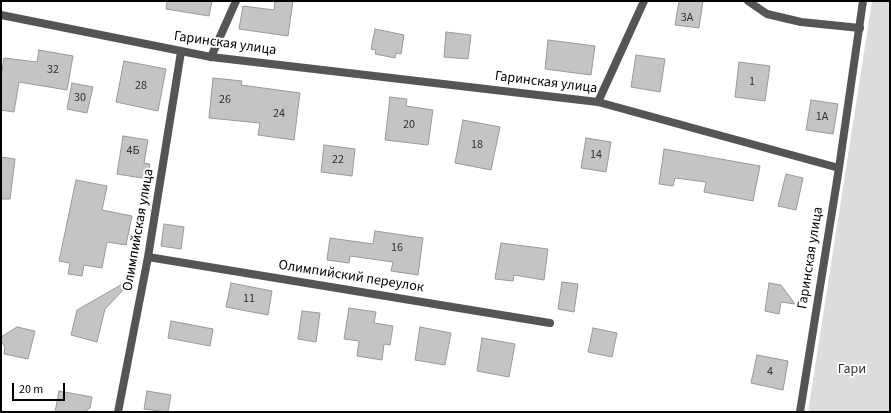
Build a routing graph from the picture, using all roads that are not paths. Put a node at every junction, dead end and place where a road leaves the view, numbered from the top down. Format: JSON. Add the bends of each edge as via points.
{"nodes":[{"id":1,"x":236,"y":1,"type":"edge"},
{"id":2,"x":644,"y":1,"type":"edge"},
{"id":3,"x":748,"y":1,"type":"edge"},
{"id":4,"x":863,"y":1,"type":"edge"},
{"id":5,"x":1,"y":15,"type":"edge"},
{"id":6,"x":860,"y":28,"type":"junction"},
{"id":7,"x":181,"y":52,"type":"junction"},
{"id":8,"x":211,"y":57,"type":"junction"},
{"id":9,"x":598,"y":102,"type":"junction"},
{"id":10,"x":839,"y":168,"type":"junction"},
{"id":11,"x":148,"y":257,"type":"junction"},
{"id":12,"x":550,"y":323,"type":"dead end"},
{"id":13,"x":118,"y":412,"type":"edge"},
{"id":14,"x":800,"y":412,"type":"edge"}],
"edges":[{"from":1,"to":8,"type":"street"},
{"from":2,"to":9,"type":"street"},
{"from":3,"to":6,"type":"street","via":[[767,14],[801,22]]},
{"from":4,"to":6,"type":"street"},
{"from":5,"to":7,"type":"street","name":"Гаринская улица"},
{"from":6,"to":10,"type":"street"},
{"from":7,"to":8,"type":"street","name":"Гаринская улица"},
{"from":7,"to":11,"type":"street","name":"Олимпийская улица"},
{"from":8,"to":9,"type":"street","name":"Гаринская улица"},
{"from":9,"to":10,"type":"street","name":"Гаринская улица"},
{"from":10,"to":14,"type":"street","name":"Гаринская улица"},
{"from":11,"to":12,"type":"street","name":"Олимпийский переулок"},
{"from":11,"to":13,"type":"street","name":"Олимпийская улица"}]}
